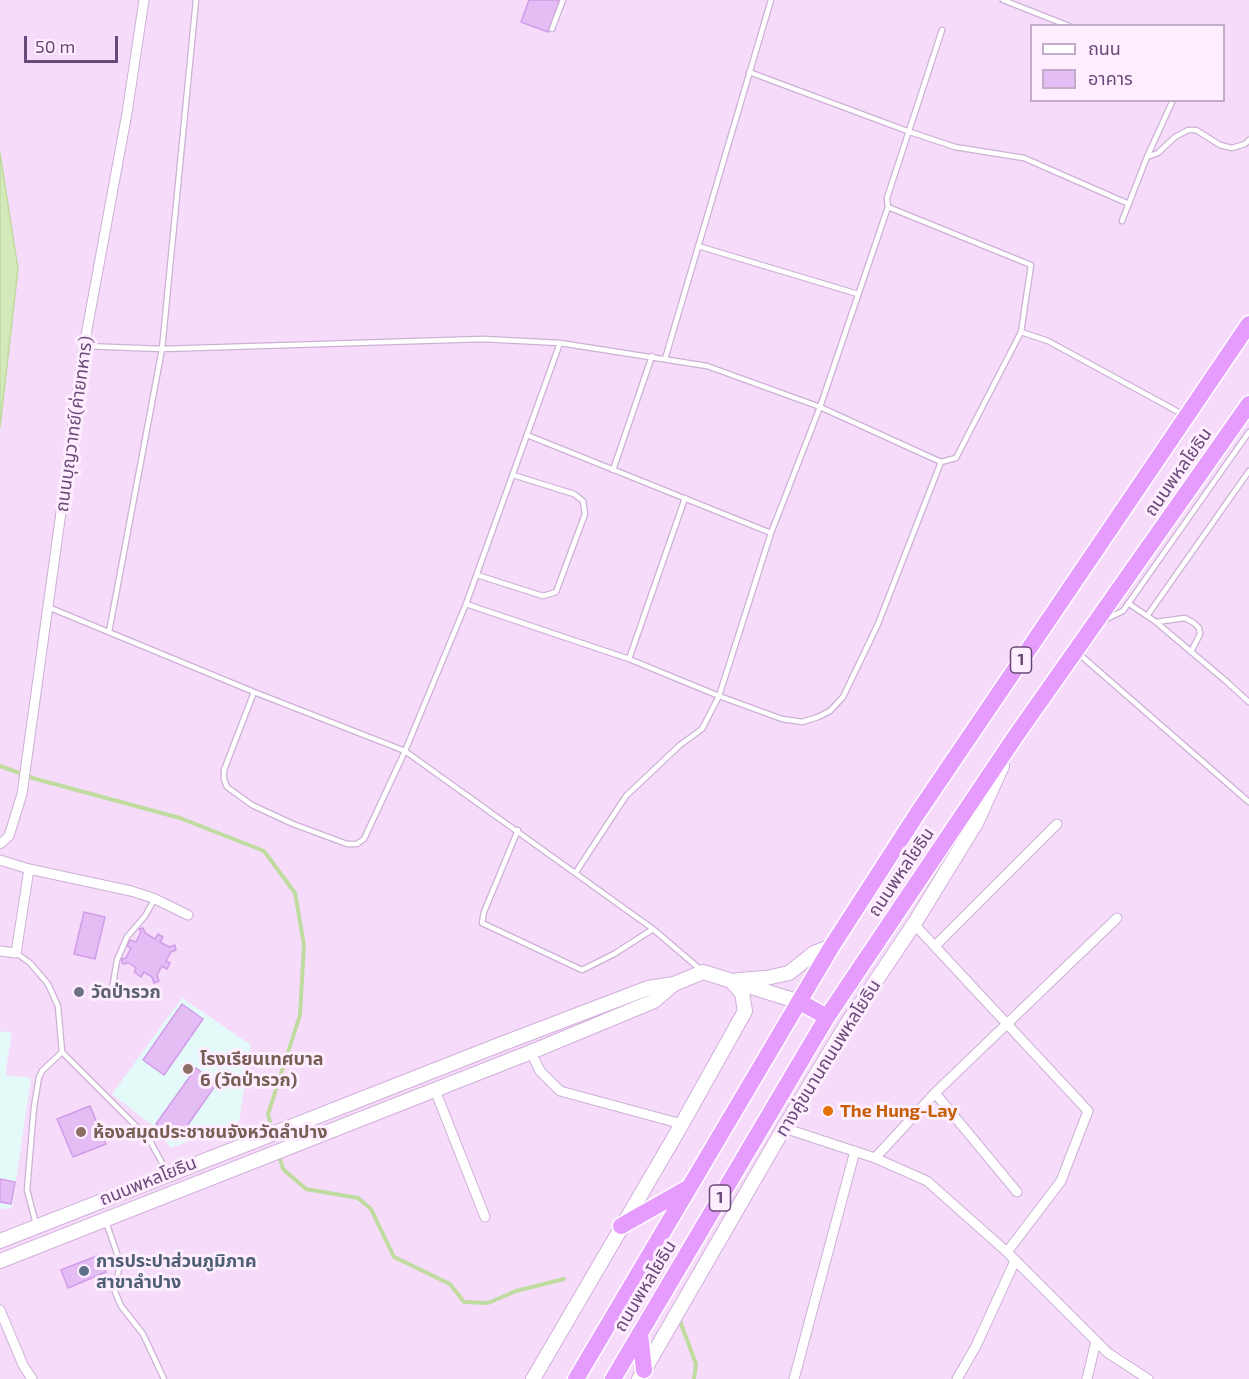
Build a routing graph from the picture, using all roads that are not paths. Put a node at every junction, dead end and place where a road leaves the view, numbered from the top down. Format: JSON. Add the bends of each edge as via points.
{"nodes":[{"id":1,"x":144,"y":0,"type":"edge"},
{"id":2,"x":196,"y":0,"type":"edge"},
{"id":3,"x":563,"y":0,"type":"edge"},
{"id":4,"x":771,"y":0,"type":"edge"},
{"id":5,"x":1003,"y":0,"type":"edge"},
{"id":6,"x":1064,"y":24,"type":"edge"},
{"id":7,"x":552,"y":29,"type":"dead end"},
{"id":8,"x":942,"y":30,"type":"dead end"},
{"id":9,"x":749,"y":72,"type":"junction"},
{"id":10,"x":1172,"y":102,"type":"edge"},
{"id":11,"x":910,"y":132,"type":"junction"},
{"id":12,"x":1249,"y":140,"type":"edge"},
{"id":13,"x":1147,"y":157,"type":"junction"},
{"id":14,"x":1129,"y":204,"type":"junction"},
{"id":15,"x":888,"y":207,"type":"junction"},
{"id":16,"x":1122,"y":221,"type":"dead end"},
{"id":17,"x":698,"y":246,"type":"junction"},
{"id":18,"x":858,"y":294,"type":"junction"},
{"id":19,"x":1249,"y":324,"type":"edge"},
{"id":20,"x":1021,"y":332,"type":"junction"},
{"id":21,"x":560,"y":343,"type":"junction"},
{"id":22,"x":84,"y":346,"type":"junction"},
{"id":23,"x":162,"y":349,"type":"junction"},
{"id":24,"x":652,"y":356,"type":"junction"},
{"id":25,"x":665,"y":358,"type":"junction"},
{"id":26,"x":1249,"y":404,"type":"edge"},
{"id":27,"x":819,"y":407,"type":"junction"},
{"id":28,"x":1186,"y":416,"type":"junction"},
{"id":29,"x":1249,"y":432,"type":"edge"},
{"id":30,"x":527,"y":435,"type":"junction"},
{"id":31,"x":941,"y":462,"type":"junction"},
{"id":32,"x":613,"y":470,"type":"junction"},
{"id":33,"x":1249,"y":471,"type":"edge"},
{"id":34,"x":513,"y":475,"type":"junction"},
{"id":35,"x":685,"y":498,"type":"junction"},
{"id":36,"x":771,"y":533,"type":"junction"},
{"id":37,"x":477,"y":574,"type":"junction"},
{"id":38,"x":1128,"y":603,"type":"junction"},
{"id":39,"x":466,"y":604,"type":"junction"},
{"id":40,"x":47,"y":607,"type":"junction"},
{"id":41,"x":1147,"y":616,"type":"junction"},
{"id":42,"x":1156,"y":622,"type":"junction"},
{"id":43,"x":1096,"y":624,"type":"junction"},
{"id":44,"x":109,"y":632,"type":"junction"},
{"id":45,"x":1076,"y":650,"type":"junction"},
{"id":46,"x":1191,"y":652,"type":"junction"},
{"id":47,"x":629,"y":659,"type":"junction"},
{"id":48,"x":254,"y":692,"type":"junction"},
{"id":49,"x":718,"y":696,"type":"junction"},
{"id":50,"x":1249,"y":702,"type":"edge"},
{"id":51,"x":1015,"y":737,"type":"junction"},
{"id":52,"x":405,"y":751,"type":"junction"},
{"id":53,"x":1249,"y":802,"type":"edge"},
{"id":54,"x":1057,"y":824,"type":"dead end"},
{"id":55,"x":518,"y":830,"type":"junction"},
{"id":56,"x":0,"y":844,"type":"edge"},
{"id":57,"x":0,"y":860,"type":"edge"},
{"id":58,"x":29,"y":869,"type":"junction"},
{"id":59,"x":576,"y":872,"type":"junction"},
{"id":60,"x":155,"y":899,"type":"junction"},
{"id":61,"x":188,"y":915,"type":"dead end"},
{"id":62,"x":1117,"y":918,"type":"dead end"},
{"id":63,"x":914,"y":924,"type":"junction"},
{"id":64,"x":653,"y":929,"type":"junction"},
{"id":65,"x":832,"y":946,"type":"junction"},
{"id":66,"x":935,"y":946,"type":"junction"},
{"id":67,"x":0,"y":951,"type":"edge"},
{"id":68,"x":16,"y":953,"type":"junction"},
{"id":69,"x":703,"y":972,"type":"junction"},
{"id":70,"x":730,"y":980,"type":"junction"},
{"id":71,"x":674,"y":984,"type":"junction"},
{"id":72,"x":111,"y":996,"type":"dead end"},
{"id":73,"x":800,"y":1002,"type":"junction"},
{"id":74,"x":827,"y":1017,"type":"junction"},
{"id":75,"x":1008,"y":1023,"type":"junction"},
{"id":76,"x":62,"y":1052,"type":"junction"},
{"id":77,"x":531,"y":1052,"type":"junction"},
{"id":78,"x":435,"y":1090,"type":"junction"},
{"id":79,"x":935,"y":1093,"type":"junction"},
{"id":80,"x":682,"y":1124,"type":"junction"},
{"id":81,"x":784,"y":1128,"type":"junction"},
{"id":82,"x":855,"y":1151,"type":"junction"},
{"id":83,"x":875,"y":1158,"type":"junction"},
{"id":84,"x":169,"y":1175,"type":"junction"},
{"id":85,"x":690,"y":1187,"type":"junction"},
{"id":86,"x":1017,"y":1192,"type":"dead end"},
{"id":87,"x":485,"y":1217,"type":"dead end"},
{"id":88,"x":105,"y":1220,"type":"junction"},
{"id":89,"x":37,"y":1226,"type":"junction"},
{"id":90,"x":621,"y":1226,"type":"junction"},
{"id":91,"x":0,"y":1241,"type":"edge"},
{"id":92,"x":1007,"y":1252,"type":"junction"},
{"id":93,"x":0,"y":1261,"type":"edge"},
{"id":94,"x":1015,"y":1261,"type":"junction"},
{"id":95,"x":0,"y":1310,"type":"edge"},
{"id":96,"x":640,"y":1333,"type":"junction"},
{"id":97,"x":1096,"y":1341,"type":"junction"},
{"id":98,"x":642,"y":1374,"type":"edge"},
{"id":99,"x":32,"y":1379,"type":"edge"},
{"id":100,"x":164,"y":1379,"type":"edge"},
{"id":101,"x":533,"y":1379,"type":"edge"},
{"id":102,"x":576,"y":1379,"type":"edge"},
{"id":103,"x":613,"y":1379,"type":"edge"},
{"id":104,"x":794,"y":1379,"type":"edge"},
{"id":105,"x":957,"y":1379,"type":"edge"},
{"id":106,"x":1088,"y":1379,"type":"edge"},
{"id":107,"x":1149,"y":1379,"type":"edge"}],
"edges":[{"from":1,"to":22,"type":"street","name":"ถนนบุญวาทย์(ค่ายทหาร)"},
{"from":2,"to":23,"type":"lane"},
{"from":3,"to":7,"type":"lane"},
{"from":4,"to":9,"type":"lane"},
{"from":5,"to":6,"type":"lane"},
{"from":8,"to":11,"type":"lane"},
{"from":9,"to":11,"type":"lane"},
{"from":9,"to":17,"type":"lane"},
{"from":10,"to":13,"type":"lane"},
{"from":11,"to":14,"type":"lane","via":[[955,147],[1024,158]]},
{"from":11,"to":15,"type":"lane","via":[[887,198]]},
{"from":12,"to":13,"type":"lane","via":[[1232,148],[1196,130],[1188,130]]},
{"from":13,"to":14,"type":"lane"},
{"from":14,"to":16,"type":"lane"},
{"from":15,"to":18,"type":"lane"},
{"from":15,"to":20,"type":"lane","via":[[1031,265]]},
{"from":17,"to":18,"type":"lane"},
{"from":17,"to":25,"type":"lane"},
{"from":18,"to":27,"type":"lane"},
{"from":19,"to":28,"type":"highway","name":"ถนนพหลโยธิน","number":"1"},
{"from":20,"to":28,"type":"lane","via":[[1048,341]]},
{"from":20,"to":31,"type":"lane","via":[[966,443],[956,458]]},
{"from":21,"to":23,"type":"lane","via":[[483,339]]},
{"from":21,"to":24,"type":"lane"},
{"from":21,"to":30,"type":"lane"},
{"from":22,"to":23,"type":"lane"},
{"from":22,"to":40,"type":"street","name":"ถนนบุญวาทย์(ค่ายทหาร)"},
{"from":23,"to":44,"type":"lane"},
{"from":24,"to":25,"type":"lane"},
{"from":24,"to":32,"type":"lane"},
{"from":25,"to":27,"type":"lane","via":[[708,366]]},
{"from":26,"to":43,"type":"highway","name":"ถนนพหลโยธิน","number":"1"},
{"from":27,"to":31,"type":"lane"},
{"from":27,"to":36,"type":"lane"},
{"from":28,"to":65,"type":"highway","name":"ถนนพหลโยธิน","number":"1"},
{"from":29,"to":38,"type":"lane"},
{"from":30,"to":32,"type":"lane"},
{"from":30,"to":34,"type":"lane"},
{"from":31,"to":49,"type":"lane","via":[[878,624],[843,697],[830,711],[802,722]]},
{"from":32,"to":35,"type":"lane"},
{"from":33,"to":41,"type":"lane"},
{"from":34,"to":37,"type":"lane"},
{"from":34,"to":37,"type":"lane","via":[[574,494],[583,501],[585,514],[556,592],[543,596]]},
{"from":35,"to":36,"type":"lane"},
{"from":35,"to":47,"type":"lane"},
{"from":36,"to":49,"type":"lane"},
{"from":37,"to":39,"type":"lane"},
{"from":38,"to":41,"type":"lane"},
{"from":38,"to":43,"type":"lane","via":[[1123,611]]},
{"from":39,"to":47,"type":"lane"},
{"from":39,"to":52,"type":"lane"},
{"from":40,"to":44,"type":"lane"},
{"from":40,"to":56,"type":"street","name":"ถนนบุญวาทย์(ค่ายทหาร)","via":[[22,794],[9,836]]},
{"from":41,"to":42,"type":"lane"},
{"from":42,"to":46,"type":"lane"},
{"from":42,"to":46,"type":"lane","via":[[1185,618],[1194,623],[1200,634]]},
{"from":43,"to":45,"type":"highway","name":"ถนนพหลโยธิน","number":"1"},
{"from":44,"to":48,"type":"lane"},
{"from":45,"to":51,"type":"highway","name":"ถนนพหลโยธิน","number":"1"},
{"from":45,"to":53,"type":"lane"},
{"from":46,"to":50,"type":"lane"},
{"from":47,"to":49,"type":"lane"},
{"from":48,"to":52,"type":"lane"},
{"from":48,"to":52,"type":"lane","via":[[224,779],[227,787],[252,805],[293,824],[357,844],[364,839]]},
{"from":49,"to":59,"type":"lane","via":[[702,729],[626,796]]},
{"from":51,"to":63,"type":"main road","name":"ทางคู่ขนานถนนพหลโยธิน","number":"1","via":[[976,823]]},
{"from":51,"to":74,"type":"highway","name":"ถนนพหลโยธิน","number":"1"},
{"from":52,"to":55,"type":"lane"},
{"from":54,"to":66,"type":"street"},
{"from":55,"to":59,"type":"lane"},
{"from":55,"to":64,"type":"lane","via":[[483,923],[582,970]]},
{"from":57,"to":58,"type":"street"},
{"from":58,"to":60,"type":"street"},
{"from":58,"to":68,"type":"street"},
{"from":59,"to":64,"type":"lane"},
{"from":60,"to":61,"type":"street"},
{"from":60,"to":72,"type":"lane","via":[[127,937],[117,960]]},
{"from":62,"to":75,"type":"street"},
{"from":63,"to":66,"type":"street"},
{"from":63,"to":81,"type":"main road","name":"ทางคู่ขนานถนนพหลโยธิน","number":"1"},
{"from":64,"to":69,"type":"lane"},
{"from":65,"to":70,"type":"main road","via":[[814,953],[789,973]]},
{"from":65,"to":73,"type":"highway","name":"ถนนพหลโยธิน","number":"1"},
{"from":66,"to":75,"type":"street"},
{"from":67,"to":68,"type":"street"},
{"from":68,"to":76,"type":"lane","via":[[48,984],[58,1006]]},
{"from":69,"to":70,"type":"main road"},
{"from":69,"to":71,"type":"main road","name":"ถนนพหลโยธิน"},
{"from":70,"to":73,"type":"main road"},
{"from":70,"to":80,"type":"main road","via":[[742,993],[745,1011]]},
{"from":71,"to":77,"type":"main road","name":"ถนนพหลโยธิน","via":[[654,1001]]},
{"from":71,"to":84,"type":"main road","name":"ถนนพหลโยธิน","via":[[648,988]]},
{"from":73,"to":74,"type":"highway"},
{"from":73,"to":85,"type":"highway","name":"ถนนพหลโยธิน","number":"1"},
{"from":74,"to":96,"type":"highway","name":"ถนนพหลโยธิน","number":"1"},
{"from":75,"to":79,"type":"street"},
{"from":75,"to":92,"type":"street","via":[[1089,1111],[1061,1181]]},
{"from":76,"to":84,"type":"lane","via":[[150,1139]]},
{"from":76,"to":89,"type":"lane","via":[[42,1071],[34,1107],[27,1190]]},
{"from":77,"to":78,"type":"main road","name":"ถนนพหลโยธิน"},
{"from":77,"to":80,"type":"street","via":[[540,1071],[560,1091]]},
{"from":78,"to":87,"type":"street"},
{"from":78,"to":88,"type":"main road","name":"ถนนพหลโยธิน"},
{"from":79,"to":83,"type":"street"},
{"from":79,"to":86,"type":"street"},
{"from":80,"to":90,"type":"main road"},
{"from":81,"to":82,"type":"street"},
{"from":81,"to":98,"type":"main road","name":"ทางคู่ขนานถนนพหลโยธิน","number":"1"},
{"from":82,"to":83,"type":"street"},
{"from":82,"to":104,"type":"street"},
{"from":83,"to":92,"type":"street","via":[[927,1181]]},
{"from":84,"to":89,"type":"main road","name":"ถนนพหลโยธิน"},
{"from":85,"to":90,"type":"highway"},
{"from":85,"to":102,"type":"highway","name":"ถนนพหลโยธิน","number":"1"},
{"from":88,"to":93,"type":"main road","name":"ถนนพหลโยธิน"},
{"from":88,"to":100,"type":"lane","via":[[120,1262],[115,1292],[121,1306],[141,1329]]},
{"from":89,"to":91,"type":"main road","name":"ถนนพหลโยธิน"},
{"from":90,"to":101,"type":"main road"},
{"from":92,"to":94,"type":"street"},
{"from":94,"to":97,"type":"street"},
{"from":94,"to":105,"type":"street"},
{"from":95,"to":99,"type":"street"},
{"from":96,"to":98,"type":"highway"},
{"from":96,"to":103,"type":"highway","name":"ถนนพหลโยธิน","number":"1"},
{"from":97,"to":106,"type":"street"},
{"from":97,"to":107,"type":"street"}]}
